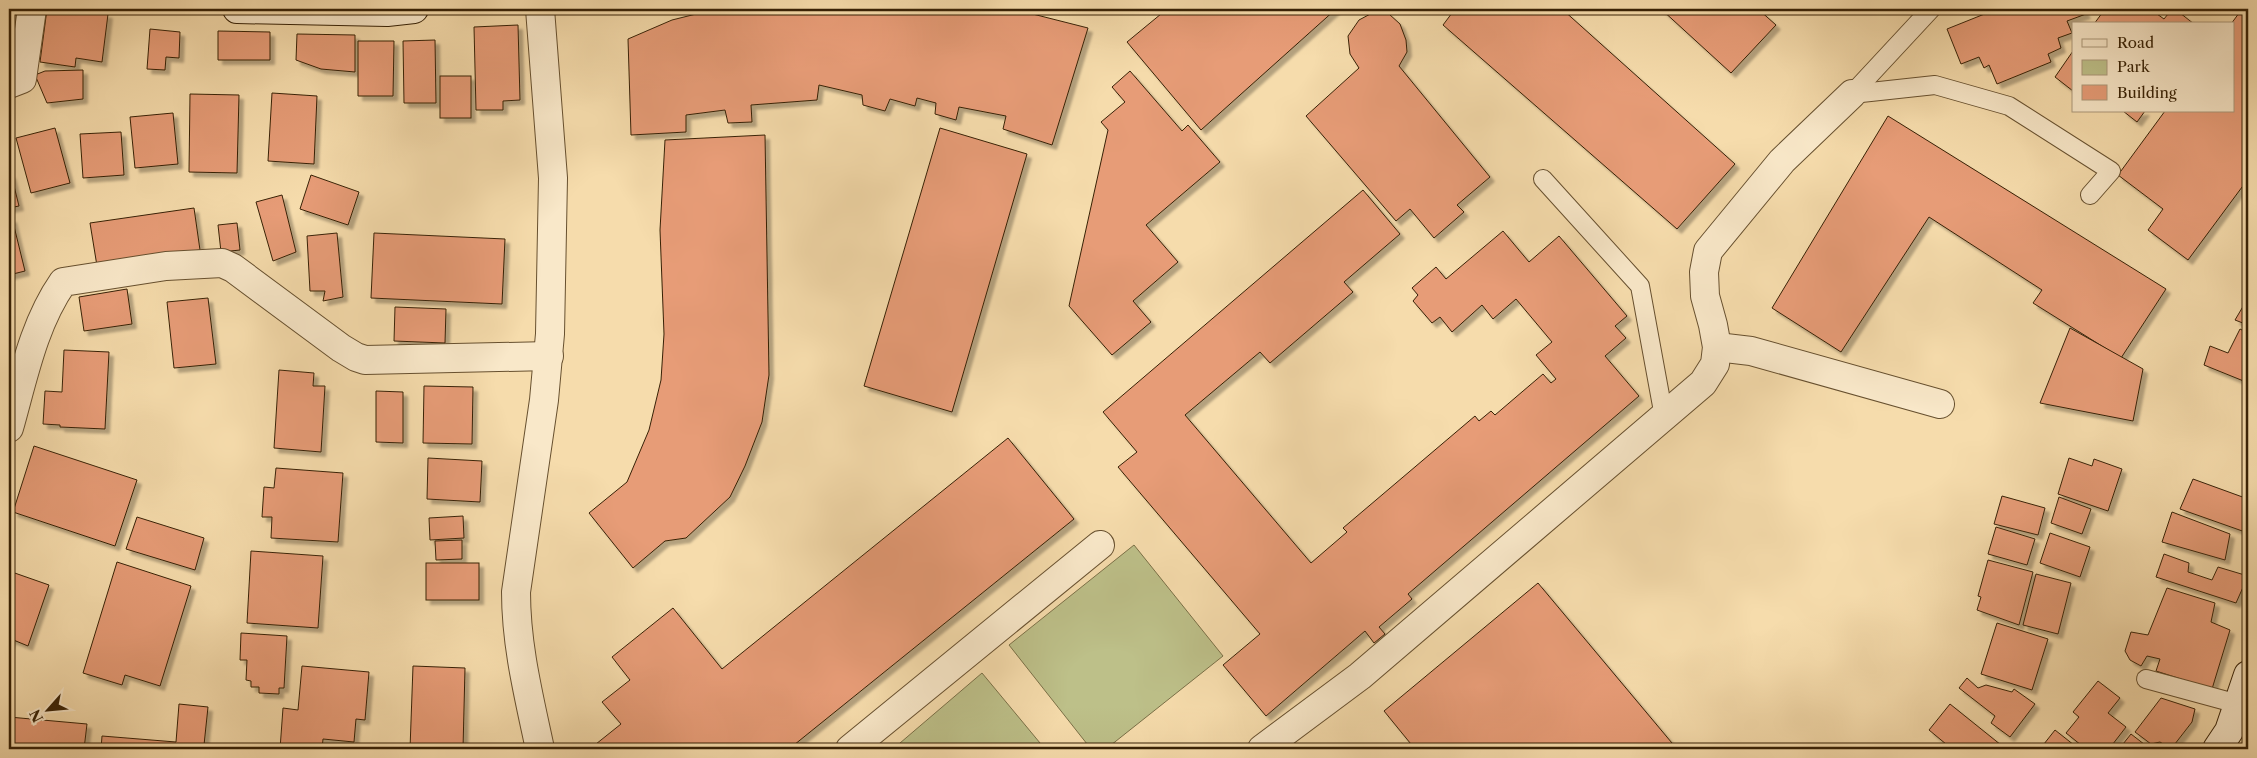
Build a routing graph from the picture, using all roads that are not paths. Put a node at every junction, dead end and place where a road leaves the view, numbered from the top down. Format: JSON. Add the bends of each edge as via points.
{"nodes":[{"id":1,"x":32,"y":9,"type":"edge"},
{"id":2,"x":237,"y":9,"type":"edge"},
{"id":3,"x":414,"y":9,"type":"edge"},
{"id":4,"x":540,"y":9,"type":"edge"},
{"id":5,"x":1931,"y":9,"type":"edge"},
{"id":6,"x":9,"y":84,"type":"edge"},
{"id":7,"x":1852,"y":94,"type":"junction"},
{"id":8,"x":1543,"y":179,"type":"dead end"},
{"id":9,"x":2090,"y":195,"type":"dead end"},
{"id":10,"x":1717,"y":347,"type":"junction"},
{"id":11,"x":549,"y":356,"type":"junction"},
{"id":12,"x":1940,"y":404,"type":"dead end"},
{"id":13,"x":1664,"y":417,"type":"junction"},
{"id":14,"x":9,"y":428,"type":"edge"},
{"id":15,"x":1100,"y":545,"type":"dead end"},
{"id":16,"x":2248,"y":675,"type":"edge"},
{"id":17,"x":2146,"y":679,"type":"dead end"},
{"id":18,"x":2238,"y":704,"type":"junction"},
{"id":19,"x":540,"y":749,"type":"edge"},
{"id":20,"x":850,"y":749,"type":"edge"},
{"id":21,"x":1262,"y":749,"type":"edge"},
{"id":22,"x":2217,"y":749,"type":"edge"}],
"edges":[{"from":1,"to":6,"type":"street","via":[[22,79]]},
{"from":2,"to":3,"type":"street","via":[[386,12]]},
{"from":4,"to":11,"type":"street","via":[[553,178]]},
{"from":5,"to":7,"type":"lane"},
{"from":7,"to":9,"type":"lane","via":[[1935,85],[2009,106],[2111,171]]},
{"from":7,"to":10,"type":"street","via":[[1782,161],[1708,251],[1704,272],[1705,296]]},
{"from":8,"to":13,"type":"lane","via":[[1640,286]]},
{"from":10,"to":12,"type":"street","via":[[1751,351]]},
{"from":10,"to":13,"type":"street","via":[[1715,364],[1703,383]]},
{"from":11,"to":14,"type":"street","via":[[365,360],[345,351],[233,268],[222,263],[166,266],[63,282],[50,301],[34,339]]},
{"from":11,"to":19,"type":"street","via":[[516,592],[520,656]]},
{"from":13,"to":21,"type":"street","via":[[1360,676]]},
{"from":15,"to":20,"type":"street"},
{"from":16,"to":18,"type":"street"},
{"from":17,"to":18,"type":"lane"},
{"from":18,"to":22,"type":"street","via":[[2229,731]]}]}
